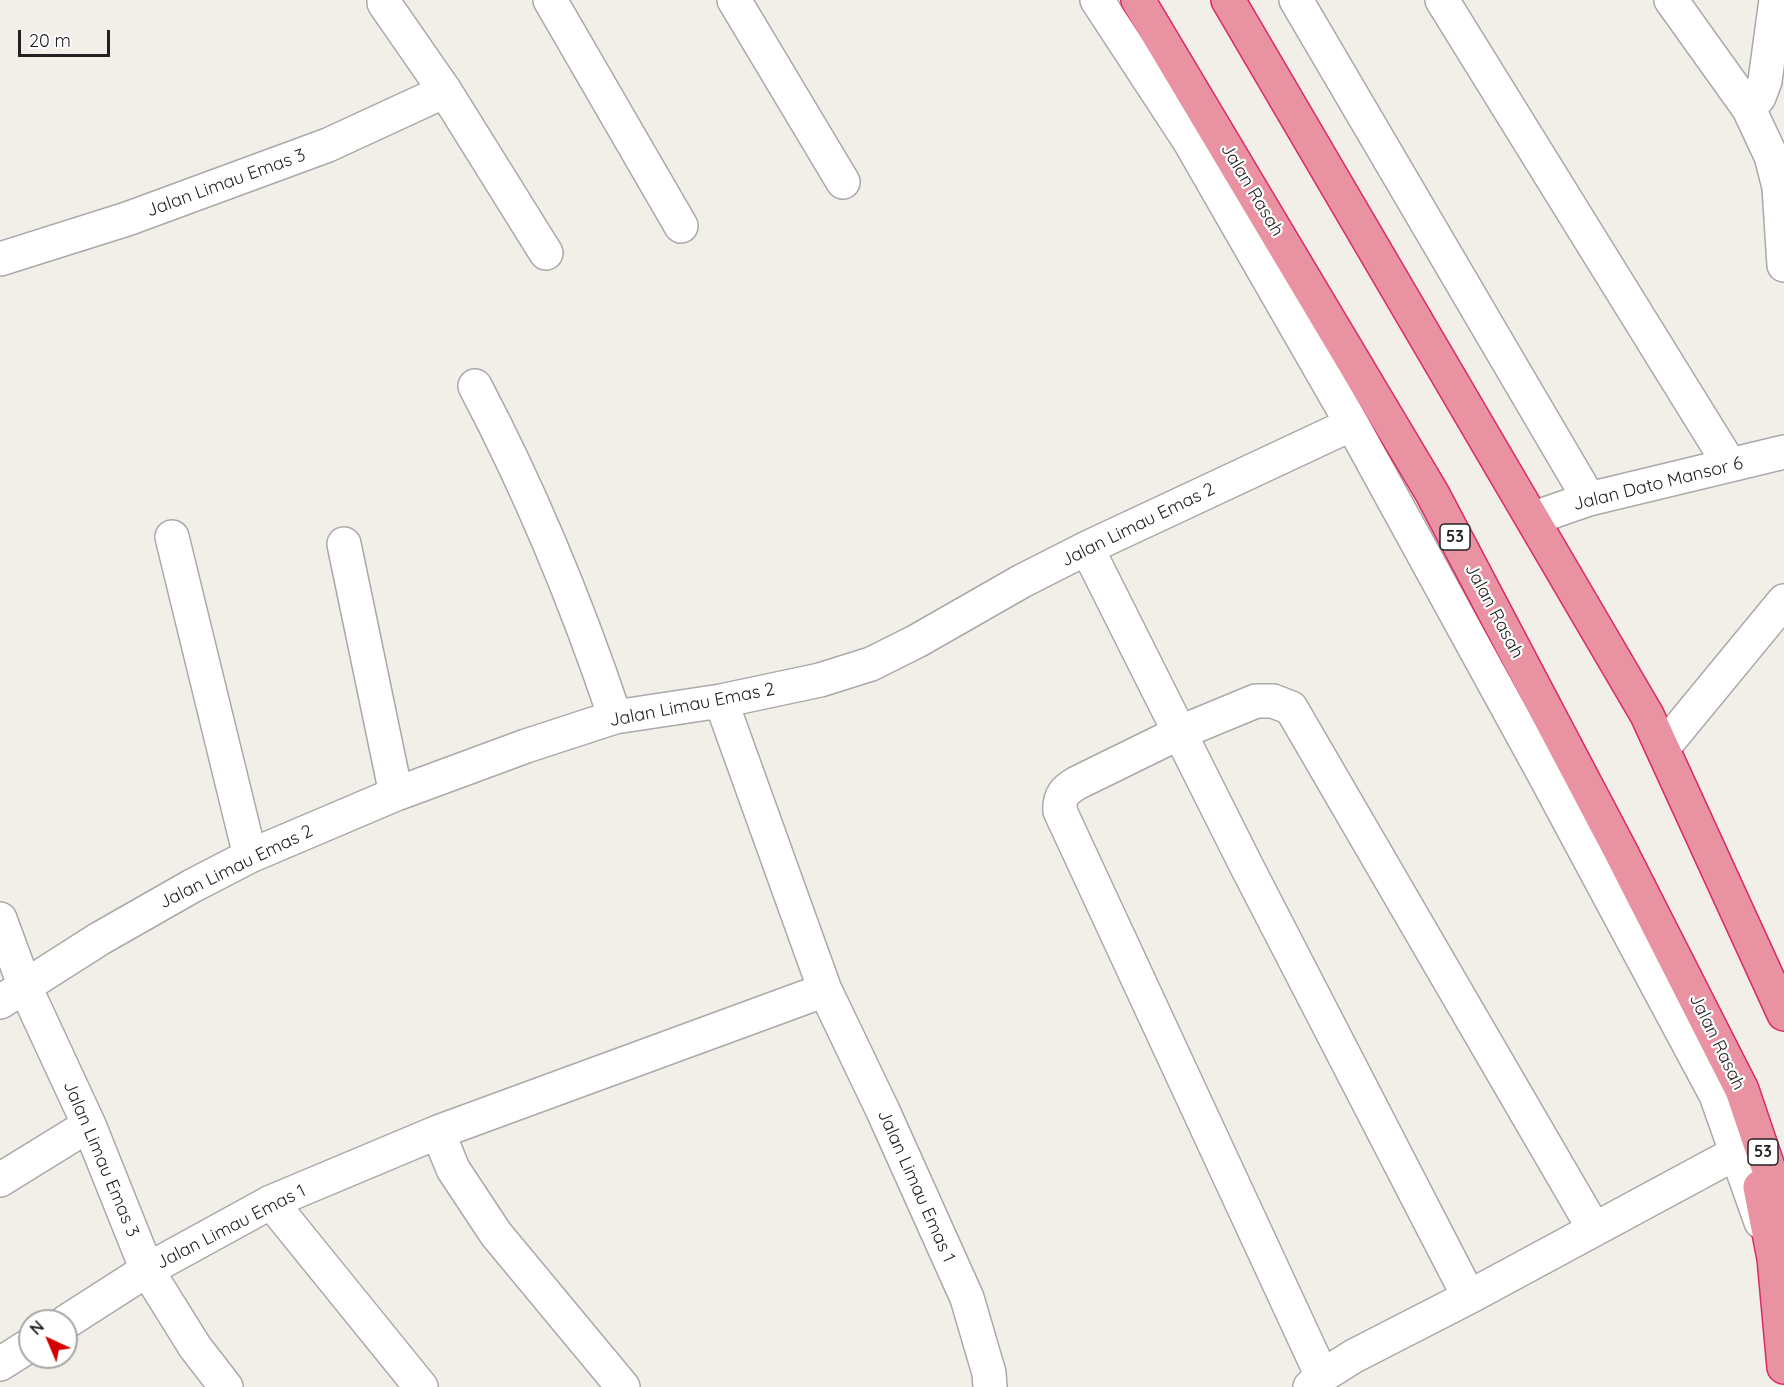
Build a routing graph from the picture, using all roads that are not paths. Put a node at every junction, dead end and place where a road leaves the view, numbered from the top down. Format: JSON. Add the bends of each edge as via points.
{"nodes":[{"id":1,"x":384,"y":0,"type":"edge"},
{"id":2,"x":550,"y":0,"type":"edge"},
{"id":3,"x":734,"y":0,"type":"edge"},
{"id":4,"x":1097,"y":0,"type":"edge"},
{"id":5,"x":1138,"y":0,"type":"edge"},
{"id":6,"x":1228,"y":0,"type":"edge"},
{"id":7,"x":1296,"y":0,"type":"edge"},
{"id":8,"x":1442,"y":0,"type":"edge"},
{"id":9,"x":1671,"y":0,"type":"edge"},
{"id":10,"x":1776,"y":0,"type":"edge"},
{"id":11,"x":445,"y":91,"type":"junction"},
{"id":12,"x":1749,"y":109,"type":"junction"},
{"id":13,"x":843,"y":182,"type":"dead end"},
{"id":14,"x":681,"y":226,"type":"dead end"},
{"id":15,"x":546,"y":253,"type":"dead end"},
{"id":16,"x":0,"y":259,"type":"edge"},
{"id":17,"x":1784,"y":265,"type":"edge"},
{"id":18,"x":475,"y":386,"type":"dead end"},
{"id":19,"x":1352,"y":424,"type":"junction"},
{"id":20,"x":1784,"y":452,"type":"edge"},
{"id":21,"x":1730,"y":465,"type":"junction"},
{"id":22,"x":1588,"y":499,"type":"junction"},
{"id":23,"x":1534,"y":518,"type":"junction"},
{"id":24,"x":172,"y":537,"type":"dead end"},
{"id":25,"x":344,"y":544,"type":"dead end"},
{"id":26,"x":1087,"y":548,"type":"junction"},
{"id":27,"x":1784,"y":602,"type":"edge"},
{"id":28,"x":721,"y":701,"type":"junction"},
{"id":29,"x":615,"y":717,"type":"junction"},
{"id":30,"x":1181,"y":732,"type":"junction"},
{"id":31,"x":1663,"y":748,"type":"junction"},
{"id":32,"x":396,"y":794,"type":"junction"},
{"id":33,"x":250,"y":856,"type":"junction"},
{"id":34,"x":0,"y":919,"type":"edge"},
{"id":35,"x":825,"y":990,"type":"junction"},
{"id":36,"x":12,"y":994,"type":"edge"},
{"id":37,"x":1784,"y":1014,"type":"edge"},
{"id":38,"x":1742,"y":1090,"type":"junction"},
{"id":39,"x":89,"y":1125,"type":"junction"},
{"id":40,"x":438,"y":1132,"type":"junction"},
{"id":41,"x":1736,"y":1153,"type":"junction"},
{"id":42,"x":0,"y":1180,"type":"edge"},
{"id":43,"x":271,"y":1202,"type":"junction"},
{"id":44,"x":1784,"y":1214,"type":"edge"},
{"id":45,"x":1594,"y":1229,"type":"junction"},
{"id":46,"x":1774,"y":1258,"type":"junction"},
{"id":47,"x":147,"y":1270,"type":"junction"},
{"id":48,"x":1469,"y":1297,"type":"junction"},
{"id":49,"x":78,"y":1314,"type":"edge"},
{"id":50,"x":18,"y":1353,"type":"edge"},
{"id":51,"x":0,"y":1364,"type":"edge"},
{"id":52,"x":1784,"y":1367,"type":"edge"},
{"id":53,"x":1316,"y":1381,"type":"edge"},
{"id":54,"x":226,"y":1387,"type":"edge"},
{"id":55,"x":421,"y":1387,"type":"edge"},
{"id":56,"x":623,"y":1387,"type":"edge"},
{"id":57,"x":990,"y":1387,"type":"edge"}],
"edges":[{"from":1,"to":11,"type":"street"},
{"from":2,"to":14,"type":"street"},
{"from":3,"to":13,"type":"street"},
{"from":4,"to":19,"type":"street","via":[[1190,142]]},
{"from":5,"to":38,"type":"highway","name":"Jalan Rasah","number":"53","via":[[1432,493]]},
{"from":6,"to":23,"type":"highway"},
{"from":7,"to":22,"type":"street"},
{"from":8,"to":21,"type":"street"},
{"from":9,"to":12,"type":"street"},
{"from":10,"to":12,"type":"street","via":[[1765,81],[1760,97]]},
{"from":11,"to":15,"type":"street"},
{"from":11,"to":16,"type":"street","name":"Jalan Limau Emas 3","via":[[328,145],[127,219]]},
{"from":12,"to":17,"type":"street","via":[[1771,156],[1779,187]]},
{"from":18,"to":29,"type":"street","via":[[509,451],[591,645]]},
{"from":19,"to":26,"type":"street","name":"Jalan Limau Emas 2"},
{"from":19,"to":41,"type":"street","via":[[1716,1095]]},
{"from":20,"to":21,"type":"street","name":"Jalan Dato Mansor 6"},
{"from":21,"to":22,"type":"street","name":"Jalan Dato Mansor 6"},
{"from":22,"to":23,"type":"street","name":"Jalan Dato Mansor 6"},
{"from":23,"to":31,"type":"highway"},
{"from":24,"to":33,"type":"street"},
{"from":25,"to":32,"type":"street"},
{"from":26,"to":28,"type":"street","name":"Jalan Limau Emas 2","via":[[871,664],[820,680]]},
{"from":26,"to":30,"type":"street"},
{"from":27,"to":31,"type":"street"},
{"from":28,"to":29,"type":"street","name":"Jalan Limau Emas 2"},
{"from":28,"to":35,"type":"street","name":"Jalan Limau Emas 1"},
{"from":29,"to":32,"type":"street","name":"Jalan Limau Emas 2"},
{"from":30,"to":45,"type":"street","via":[[1256,701],[1274,701],[1291,708]]},
{"from":30,"to":48,"type":"street","via":[[1246,867]]},
{"from":30,"to":53,"type":"street","via":[[1068,788],[1059,802],[1060,811]]},
{"from":31,"to":37,"type":"highway"},
{"from":32,"to":33,"type":"street","name":"Jalan Limau Emas 2"},
{"from":33,"to":36,"type":"street","name":"Jalan Limau Emas 2","via":[[99,939]]},
{"from":34,"to":36,"type":"street","name":"Jalan Limau Emas 3"},
{"from":35,"to":40,"type":"street","name":"Jalan Limau Emas 1"},
{"from":35,"to":57,"type":"street","name":"Jalan Limau Emas 1","via":[[967,1298]]},
{"from":36,"to":39,"type":"street","name":"Jalan Limau Emas 3"},
{"from":38,"to":44,"type":"highway","name":"Jalan Rasah","number":"53"},
{"from":38,"to":46,"type":"highway"},
{"from":39,"to":42,"type":"street"},
{"from":39,"to":47,"type":"street","name":"Jalan Limau Emas 3"},
{"from":40,"to":43,"type":"street","name":"Jalan Limau Emas 1"},
{"from":40,"to":56,"type":"street","via":[[453,1169],[496,1234]]},
{"from":41,"to":45,"type":"street"},
{"from":41,"to":46,"type":"street"},
{"from":43,"to":47,"type":"street","name":"Jalan Limau Emas 1"},
{"from":43,"to":55,"type":"street"},
{"from":45,"to":48,"type":"street"},
{"from":46,"to":52,"type":"highway"},
{"from":47,"to":49,"type":"street","name":"Jalan Limau Emas 1"},
{"from":47,"to":54,"type":"street","name":"Jalan Limau Emas 3","via":[[195,1347]]},
{"from":48,"to":53,"type":"street","via":[[1354,1356]]},
{"from":50,"to":51,"type":"street"}]}
